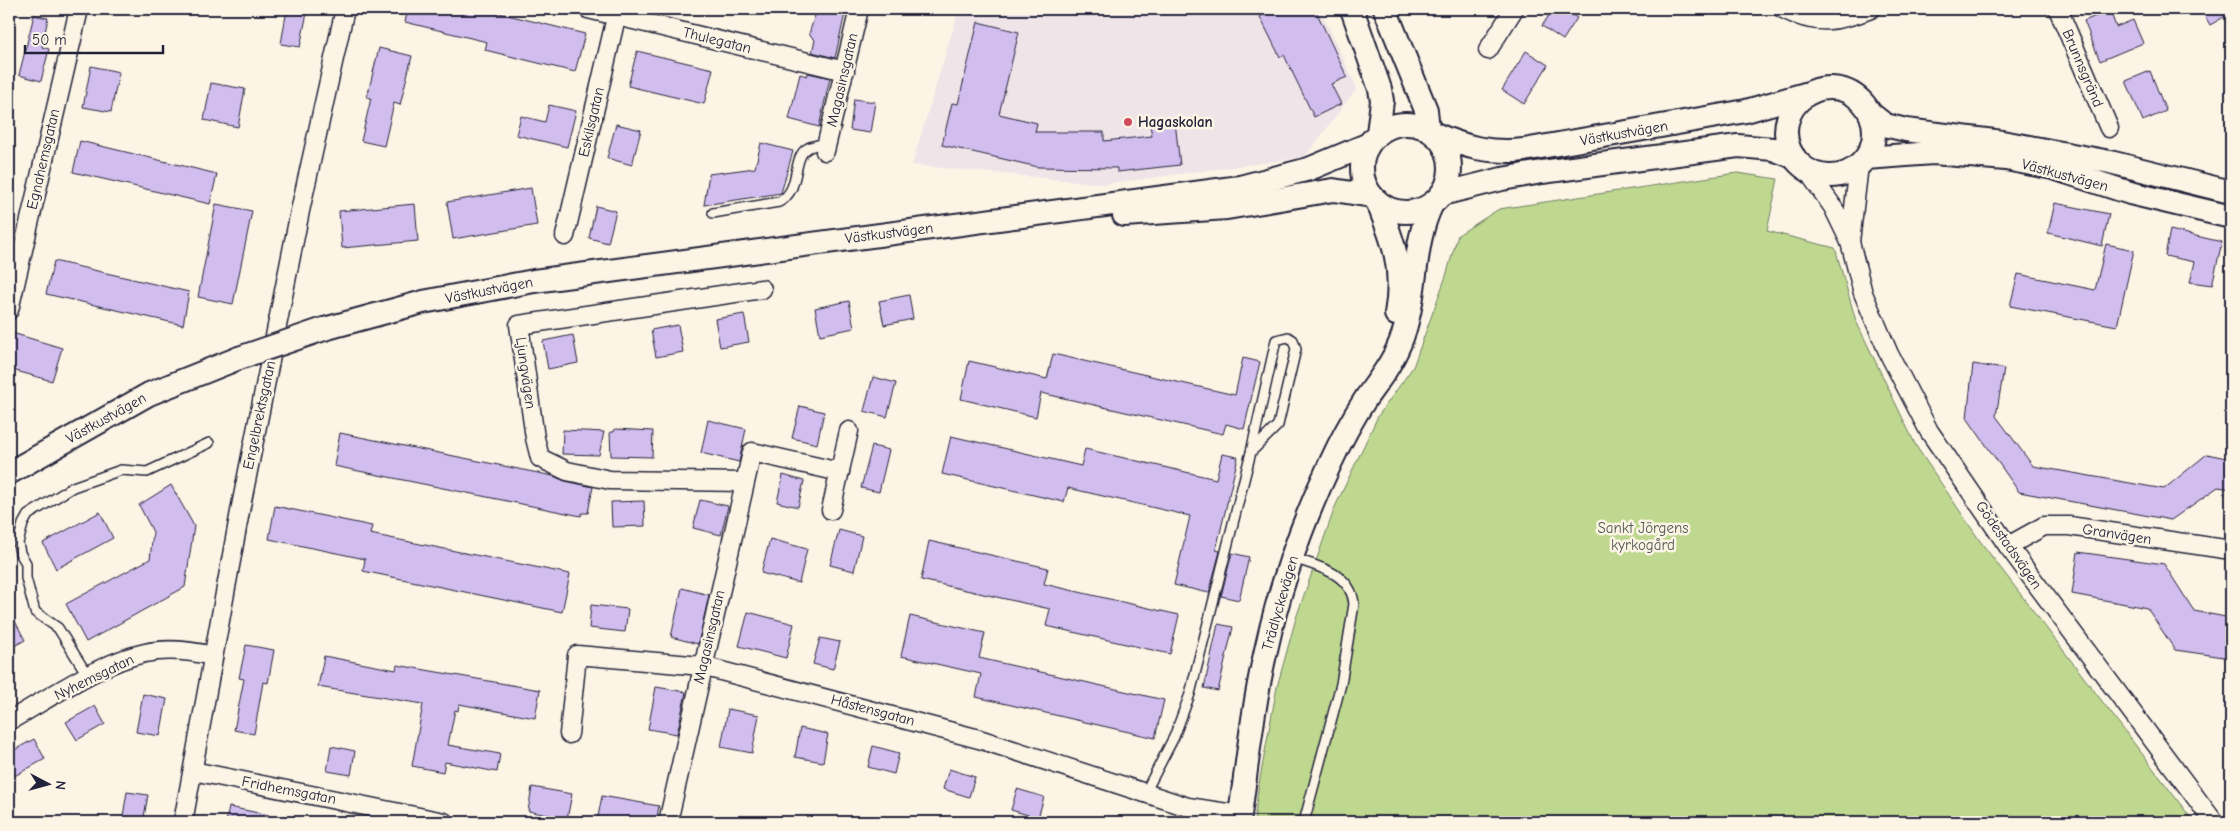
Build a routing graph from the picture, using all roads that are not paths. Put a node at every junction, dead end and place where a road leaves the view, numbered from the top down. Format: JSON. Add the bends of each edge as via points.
{"nodes":[{"id":1,"x":79,"y":9,"type":"edge"},
{"id":2,"x":345,"y":9,"type":"edge"},
{"id":3,"x":588,"y":9,"type":"edge"},
{"id":4,"x":859,"y":9,"type":"edge"},
{"id":5,"x":1352,"y":9,"type":"edge"},
{"id":6,"x":1386,"y":9,"type":"edge"},
{"id":7,"x":1514,"y":9,"type":"edge"},
{"id":8,"x":1870,"y":9,"type":"edge"},
{"id":9,"x":2058,"y":9,"type":"edge"},
{"id":10,"x":1788,"y":11,"type":"edge"},
{"id":11,"x":617,"y":12,"type":"edge"},
{"id":12,"x":1488,"y":50,"type":"dead end"},
{"id":13,"x":845,"y":71,"type":"junction"},
{"id":14,"x":1812,"y":92,"type":"junction"},
{"id":15,"x":1871,"y":114,"type":"junction"},
{"id":16,"x":2109,"y":128,"type":"dead end"},
{"id":17,"x":1432,"y":132,"type":"junction"},
{"id":18,"x":1374,"y":139,"type":"junction"},
{"id":19,"x":826,"y":147,"type":"joint"},
{"id":20,"x":1863,"y":162,"type":"junction"},
{"id":21,"x":1801,"y":164,"type":"junction"},
{"id":22,"x":2231,"y":192,"type":"edge"},
{"id":23,"x":1375,"y":198,"type":"junction"},
{"id":24,"x":1437,"y":199,"type":"junction"},
{"id":25,"x":713,"y":213,"type":"dead end"},
{"id":26,"x":2231,"y":217,"type":"edge"},
{"id":27,"x":1000,"y":219,"type":"junction"},
{"id":28,"x":565,"y":236,"type":"dead end"},
{"id":29,"x":1850,"y":242,"type":"junction"},
{"id":30,"x":762,"y":289,"type":"dead end"},
{"id":31,"x":9,"y":310,"type":"edge"},
{"id":32,"x":1366,"y":398,"type":"junction"},
{"id":33,"x":850,"y":431,"type":"dead end"},
{"id":34,"x":209,"y":443,"type":"dead end"},
{"id":35,"x":1251,"y":452,"type":"junction"},
{"id":36,"x":840,"y":472,"type":"junction"},
{"id":37,"x":9,"y":473,"type":"edge"},
{"id":38,"x":744,"y":482,"type":"junction"},
{"id":39,"x":831,"y":510,"type":"dead end"},
{"id":40,"x":2008,"y":546,"type":"junction"},
{"id":41,"x":2231,"y":550,"type":"edge"},
{"id":42,"x":1292,"y":558,"type":"junction"},
{"id":43,"x":213,"y":656,"type":"junction"},
{"id":44,"x":702,"y":666,"type":"junction"},
{"id":45,"x":88,"y":677,"type":"junction"},
{"id":46,"x":9,"y":721,"type":"edge"},
{"id":47,"x":569,"y":734,"type":"dead end"},
{"id":48,"x":193,"y":771,"type":"junction"},
{"id":49,"x":1145,"y":793,"type":"junction"},
{"id":50,"x":1240,"y":818,"type":"edge"},
{"id":51,"x":183,"y":822,"type":"edge"},
{"id":52,"x":444,"y":822,"type":"edge"},
{"id":53,"x":668,"y":822,"type":"edge"},
{"id":54,"x":1304,"y":822,"type":"edge"},
{"id":55,"x":2214,"y":822,"type":"edge"}],
"edges":[{"from":1,"to":31,"type":"street","name":"Egnahemsgatan"},
{"from":2,"to":43,"type":"street","name":"Engelbrektsgatan","via":[[300,211]]},
{"from":3,"to":11,"type":"street","name":"Thulegatan"},
{"from":4,"to":13,"type":"street","name":"Magasinsgatan"},
{"from":5,"to":18,"type":"street","via":[[1380,89],[1382,101]]},
{"from":6,"to":17,"type":"street"},
{"from":7,"to":12,"type":"street"},
{"from":8,"to":10,"type":"street","via":[[1831,21],[1812,20]]},
{"from":9,"to":16,"type":"street","name":"Brunnsgränd"},
{"from":11,"to":13,"type":"street","name":"Thulegatan"},
{"from":11,"to":28,"type":"street","name":"Eskilsgatan"},
{"from":13,"to":19,"type":"street","name":"Magasinsgatan"},
{"from":14,"to":15,"type":"street","via":[[1826,88],[1846,91],[1863,102]]},
{"from":14,"to":17,"type":"street","name":"Västkustvägen","via":[[1746,110],[1524,150],[1490,152],[1456,143]]},
{"from":14,"to":21,"type":"street","via":[[1793,109],[1786,133],[1789,146]]},
{"from":15,"to":20,"type":"street","via":[[1873,144]]},
{"from":15,"to":22,"type":"street","name":"Västkustvägen","via":[[1885,125],[1906,130],[2038,148]]},
{"from":17,"to":18,"type":"street","via":[[1420,125],[1403,123],[1394,125]]},
{"from":17,"to":24,"type":"street","via":[[1446,149],[1451,168],[1450,177]]},
{"from":18,"to":23,"type":"street","via":[[1362,162],[1362,171]]},
{"from":18,"to":27,"type":"street","name":"Västkustvägen","via":[[1309,169],[1240,187]]},
{"from":19,"to":25,"type":"lane","via":[[808,148],[801,153],[788,197],[779,202]]},
{"from":20,"to":21,"type":"street","via":[[1838,176],[1822,175]]},
{"from":20,"to":26,"type":"street","name":"Västkustvägen","via":[[1933,153],[2006,160],[2053,168],[2130,193]]},
{"from":20,"to":29,"type":"street","name":"Gödestadsvägen"},
{"from":21,"to":24,"type":"street","name":"Västkustvägen","via":[[1773,149],[1738,146],[1510,178]]},
{"from":21,"to":29,"type":"street","name":"Gödestadsvägen","via":[[1833,207]]},
{"from":23,"to":24,"type":"street","via":[[1390,209],[1404,212],[1419,210]]},
{"from":23,"to":27,"type":"street","name":"Västkustvägen","via":[[1333,190],[1197,211]]},
{"from":23,"to":32,"type":"street","name":"Trädlyckevägen","via":[[1396,251],[1400,286],[1395,317]]},
{"from":24,"to":32,"type":"street","name":"Trädlyckevägen","via":[[1421,234],[1414,296],[1400,344]]},
{"from":27,"to":37,"type":"street","name":"Västkustvägen","bridge":true,"via":[[534,281],[423,302],[324,329],[149,394]]},
{"from":29,"to":40,"type":"street","name":"Gödestadsvägen","via":[[1863,292],[1893,363],[1929,431]]},
{"from":30,"to":38,"type":"street","name":"Ljungvägen","via":[[519,325],[540,458],[567,471],[610,480]]},
{"from":32,"to":42,"type":"street","name":"Trädlyckevägen","via":[[1330,463]]},
{"from":33,"to":36,"type":"street"},
{"from":34,"to":45,"type":"lane","via":[[147,472],[121,470],[73,487],[28,515],[22,524],[19,548],[26,563],[27,585],[35,612],[58,628]]},
{"from":35,"to":35,"type":"lane","via":[[1278,425],[1296,349],[1294,340],[1288,337],[1276,340]]},
{"from":35,"to":49,"type":"lane","via":[[1190,694],[1174,737]]},
{"from":36,"to":38,"type":"street","name":"Magasinsgatan","via":[[752,452]]},
{"from":36,"to":39,"type":"street"},
{"from":38,"to":44,"type":"street","name":"Magasinsgatan"},
{"from":40,"to":41,"type":"street","name":"Granvägen","via":[[2044,526],[2069,526]]},
{"from":40,"to":55,"type":"street","name":"Gödestadsvägen"},
{"from":42,"to":50,"type":"street","name":"Trädlyckevägen","via":[[1265,651]]},
{"from":42,"to":54,"type":"lane","via":[[1341,578],[1351,589],[1354,604],[1341,684]]},
{"from":43,"to":45,"type":"street","name":"Nyhemsgatan","via":[[191,651],[145,653],[118,661]]},
{"from":43,"to":48,"type":"street","name":"Engelbrektsgatan"},
{"from":44,"to":47,"type":"street","name":"Håstensgatan","via":[[577,654]]},
{"from":44,"to":49,"type":"street","name":"Håstensgatan","via":[[979,739]]},
{"from":44,"to":53,"type":"street","name":"Magasinsgatan"},
{"from":45,"to":46,"type":"street","name":"Nyhemsgatan"},
{"from":48,"to":51,"type":"street","name":"Engelbrektsgatan"},
{"from":48,"to":52,"type":"street","name":"Fridhemsgatan"},
{"from":49,"to":50,"type":"street","name":"Håstensgatan","via":[[1188,807]]}]}
